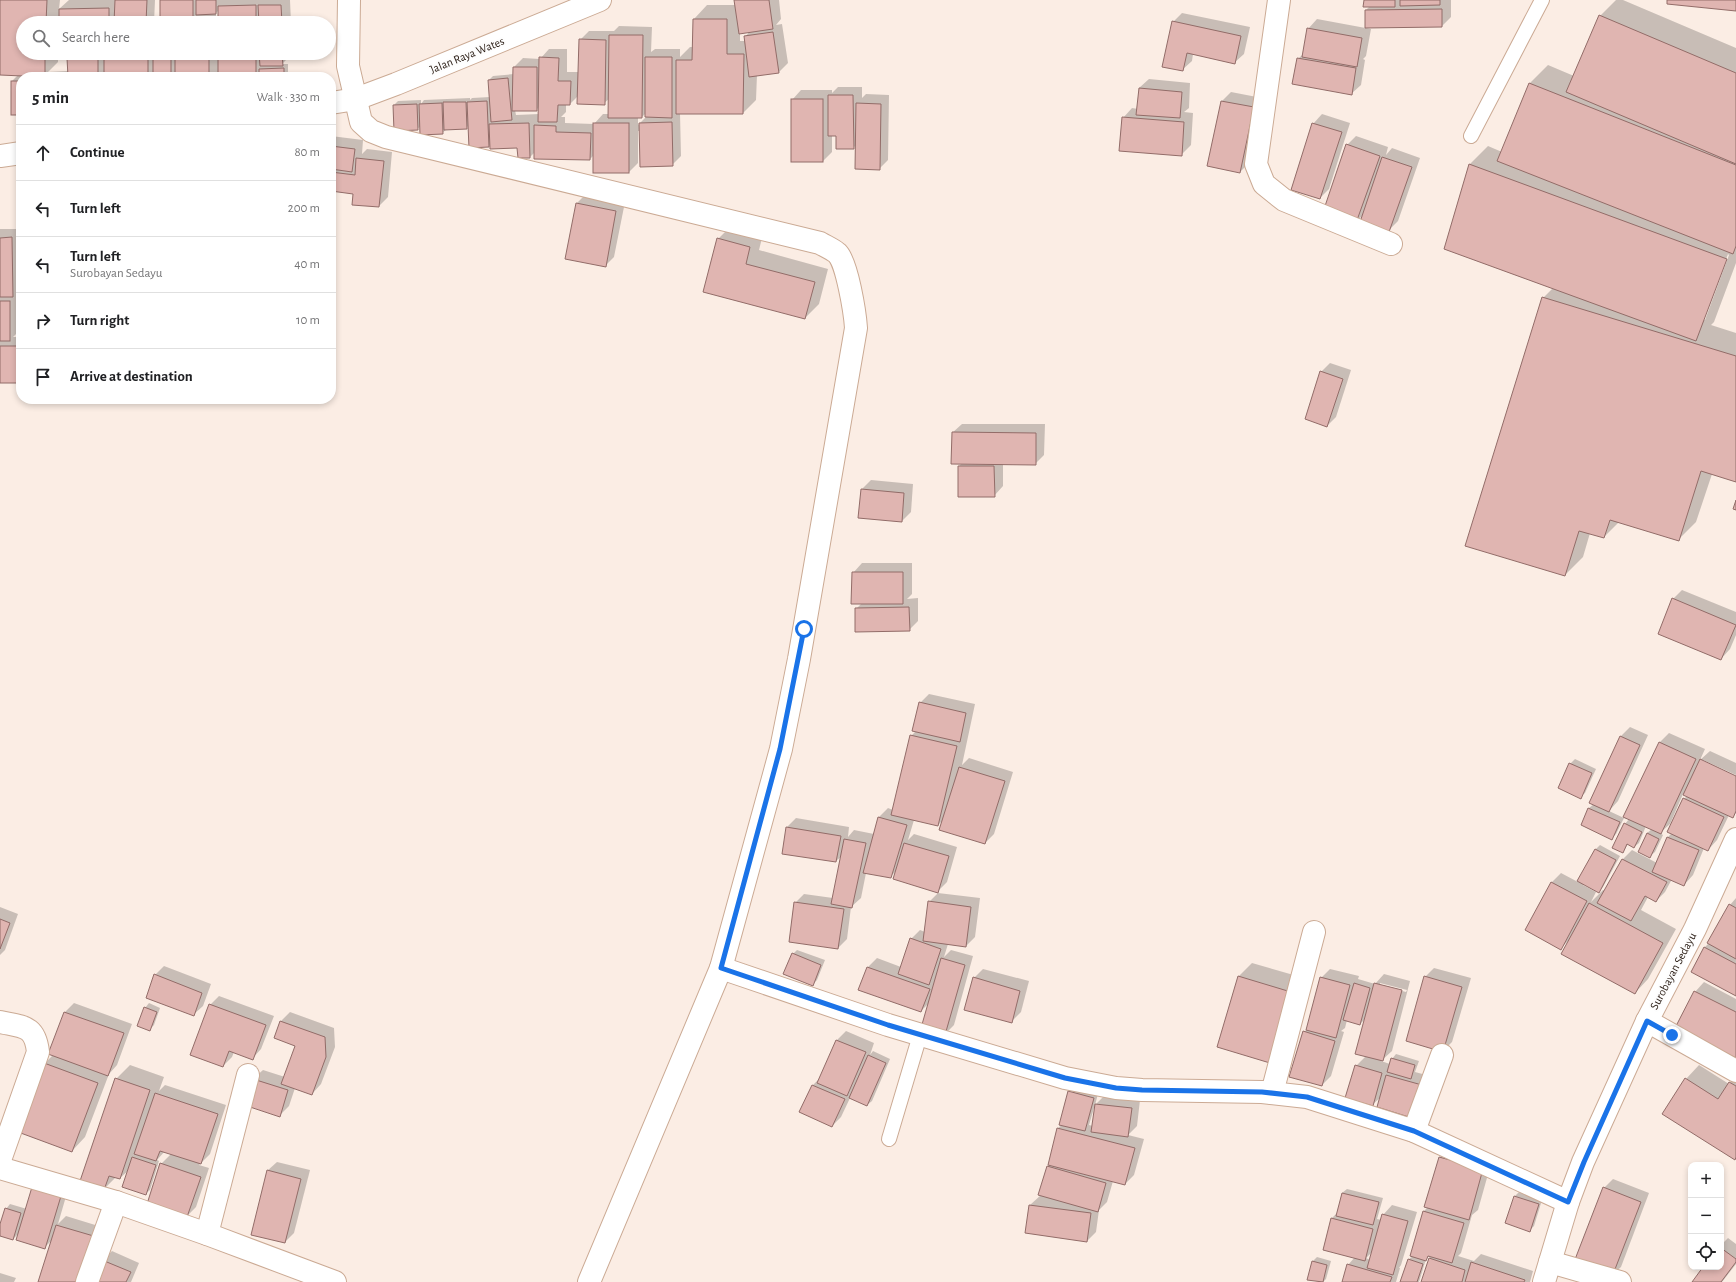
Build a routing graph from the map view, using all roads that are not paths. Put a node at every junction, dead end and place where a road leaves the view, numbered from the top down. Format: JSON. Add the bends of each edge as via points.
{"nodes":[{"id":1,"x":349,"y":0,"type":"edge"},
{"id":2,"x":600,"y":0,"type":"edge"},
{"id":3,"x":1279,"y":0,"type":"edge"},
{"id":4,"x":1542,"y":0,"type":"edge"},
{"id":5,"x":356,"y":99,"type":"junction"},
{"id":6,"x":336,"y":102,"type":"edge"},
{"id":7,"x":1471,"y":136,"type":"dead end"},
{"id":8,"x":16,"y":154,"type":"edge"},
{"id":9,"x":0,"y":156,"type":"edge"},
{"id":10,"x":1391,"y":244,"type":"dead end"},
{"id":11,"x":1736,"y":839,"type":"edge"},
{"id":12,"x":1314,"y":932,"type":"dead end"},
{"id":13,"x":721,"y":968,"type":"junction"},
{"id":14,"x":1647,"y":1021,"type":"junction"},
{"id":15,"x":0,"y":1022,"type":"edge"},
{"id":16,"x":920,"y":1035,"type":"junction"},
{"id":17,"x":1442,"y":1055,"type":"dead end"},
{"id":18,"x":1736,"y":1071,"type":"edge"},
{"id":19,"x":248,"y":1075,"type":"dead end"},
{"id":20,"x":1272,"y":1093,"type":"junction"},
{"id":21,"x":1414,"y":1131,"type":"junction"},
{"id":22,"x":889,"y":1139,"type":"dead end"},
{"id":23,"x":0,"y":1160,"type":"edge"},
{"id":24,"x":0,"y":1168,"type":"edge"},
{"id":25,"x":116,"y":1202,"type":"junction"},
{"id":26,"x":1568,"y":1202,"type":"junction"},
{"id":27,"x":207,"y":1234,"type":"junction"},
{"id":28,"x":1547,"y":1272,"type":"edge"},
{"id":29,"x":87,"y":1282,"type":"edge"},
{"id":30,"x":335,"y":1282,"type":"edge"},
{"id":31,"x":589,"y":1282,"type":"edge"},
{"id":32,"x":1620,"y":1282,"type":"edge"}],
"edges":[{"from":1,"to":5,"type":"main road","via":[[348,66]]},
{"from":2,"to":5,"type":"main road","name":"Jalan Raya Wates"},
{"from":3,"to":10,"type":"main road","via":[[1256,164],[1264,184],[1284,200]]},
{"from":4,"to":7,"type":"lane"},
{"from":5,"to":6,"type":"main road","name":"Jalan Raya Wates"},
{"from":5,"to":13,"type":"main road","via":[[361,122],[371,131],[386,137],[820,243],[838,254],[854,304],[856,328],[799,659],[782,742]]},
{"from":8,"to":9,"type":"main road"},
{"from":11,"to":14,"type":"main road","name":"Surobayan Sedayu","via":[[1695,929]]},
{"from":12,"to":20,"type":"main road"},
{"from":13,"to":16,"type":"main road"},
{"from":13,"to":31,"type":"main road"},
{"from":14,"to":18,"type":"main road"},
{"from":14,"to":26,"type":"main road","name":"Surobayan Sedayu"},
{"from":15,"to":23,"type":"main road","via":[[25,1028],[33,1033],[38,1052]]},
{"from":16,"to":20,"type":"main road","via":[[1065,1078],[1116,1088]]},
{"from":16,"to":22,"type":"lane"},
{"from":17,"to":21,"type":"main road"},
{"from":19,"to":27,"type":"main road"},
{"from":20,"to":21,"type":"main road","via":[[1307,1097]]},
{"from":21,"to":26,"type":"main road"},
{"from":24,"to":25,"type":"main road"},
{"from":25,"to":27,"type":"main road"},
{"from":25,"to":29,"type":"main road"},
{"from":26,"to":28,"type":"main road","name":"Surobayan Sedayu"},
{"from":27,"to":30,"type":"main road"},
{"from":28,"to":32,"type":"main road"}]}
